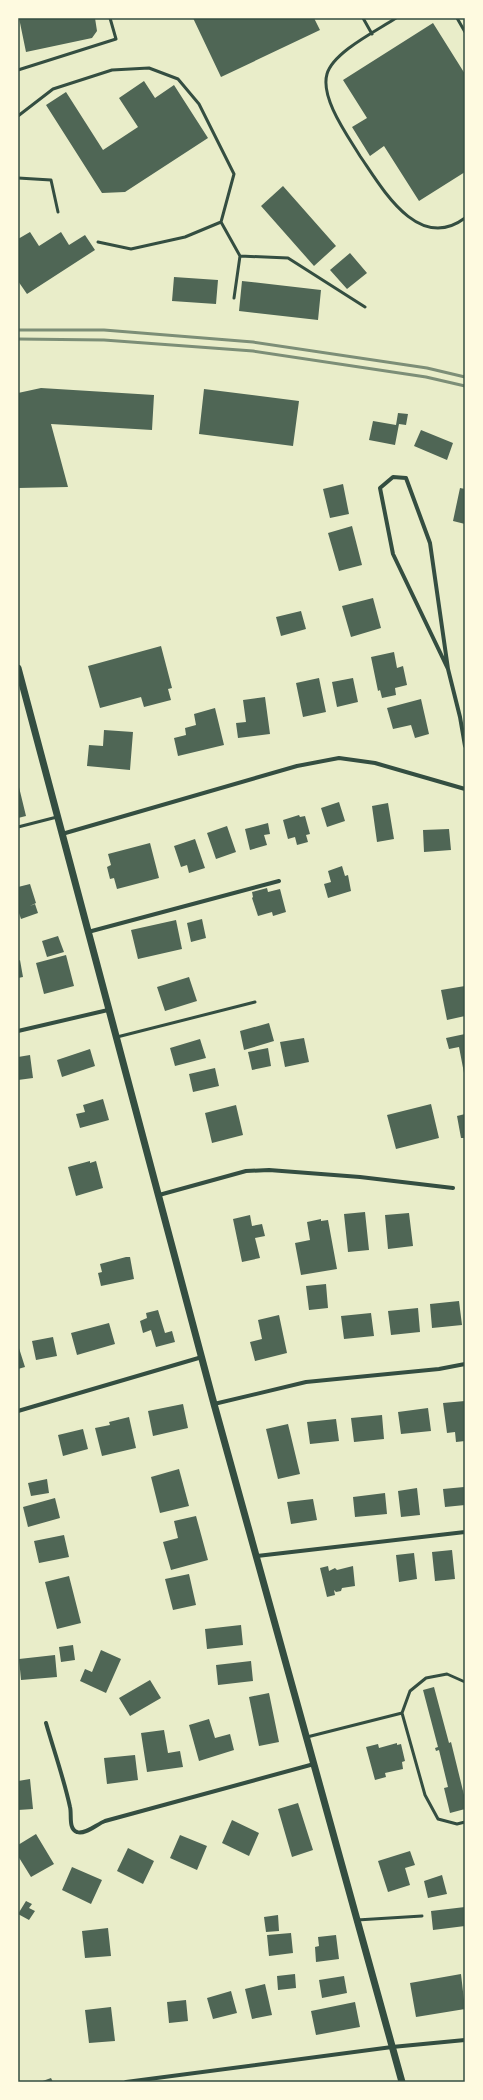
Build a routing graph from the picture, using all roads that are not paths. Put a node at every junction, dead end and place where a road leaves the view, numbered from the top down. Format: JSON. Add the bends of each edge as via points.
{"nodes":[{"id":1,"x":110,"y":18,"type":"edge"},
{"id":2,"x":363,"y":18,"type":"edge"},
{"id":3,"x":396,"y":18,"type":"edge"},
{"id":4,"x":457,"y":18,"type":"edge"},
{"id":5,"x":465,"y":32,"type":"edge"},
{"id":6,"x":372,"y":34,"type":"junction"},
{"id":7,"x":18,"y":70,"type":"edge"},
{"id":8,"x":18,"y":116,"type":"edge"},
{"id":9,"x":18,"y":178,"type":"edge"},
{"id":10,"x":58,"y":212,"type":"dead end"},
{"id":11,"x":465,"y":218,"type":"edge"},
{"id":12,"x":221,"y":222,"type":"junction"},
{"id":13,"x":98,"y":242,"type":"dead end"},
{"id":14,"x":240,"y":256,"type":"junction"},
{"id":15,"x":234,"y":298,"type":"dead end"},
{"id":16,"x":365,"y":307,"type":"dead end"},
{"id":17,"x":18,"y":668,"type":"edge"},
{"id":18,"x":448,"y":669,"type":"junction"},
{"id":19,"x":465,"y":746,"type":"edge"},
{"id":20,"x":465,"y":789,"type":"edge"},
{"id":21,"x":57,"y":817,"type":"junction"},
{"id":22,"x":18,"y":827,"type":"edge"},
{"id":23,"x":61,"y":834,"type":"junction"},
{"id":24,"x":279,"y":881,"type":"dead end"},
{"id":25,"x":87,"y":932,"type":"junction"},
{"id":26,"x":254,"y":1002,"type":"dead end"},
{"id":27,"x":108,"y":1010,"type":"junction"},
{"id":28,"x":18,"y":1031,"type":"edge"},
{"id":29,"x":115,"y":1038,"type":"junction"},
{"id":30,"x":453,"y":1188,"type":"dead end"},
{"id":31,"x":159,"y":1195,"type":"junction"},
{"id":32,"x":202,"y":1357,"type":"junction"},
{"id":33,"x":465,"y":1364,"type":"edge"},
{"id":34,"x":214,"y":1404,"type":"junction"},
{"id":35,"x":18,"y":1411,"type":"edge"},
{"id":36,"x":465,"y":1532,"type":"edge"},
{"id":37,"x":257,"y":1556,"type":"junction"},
{"id":38,"x":465,"y":1682,"type":"edge"},
{"id":39,"x":402,"y":1713,"type":"junction"},
{"id":40,"x":46,"y":1723,"type":"dead end"},
{"id":41,"x":307,"y":1736,"type":"junction"},
{"id":42,"x":314,"y":1764,"type":"junction"},
{"id":43,"x":465,"y":1822,"type":"edge"},
{"id":44,"x":422,"y":1916,"type":"dead end"},
{"id":45,"x":356,"y":1920,"type":"junction"},
{"id":46,"x":465,"y":2040,"type":"edge"},
{"id":47,"x":392,"y":2047,"type":"junction"},
{"id":48,"x":126,"y":2082,"type":"edge"},
{"id":49,"x":402,"y":2082,"type":"edge"}],
"edges":[{"from":1,"to":7,"type":"lane","via":[[116,39]]},
{"from":2,"to":6,"type":"lane"},
{"from":3,"to":6,"type":"lane"},
{"from":4,"to":5,"type":"lane"},
{"from":6,"to":11,"type":"lane","via":[[338,56],[327,73],[325,88],[339,121],[387,196],[404,214],[420,224],[433,228],[445,228]]},
{"from":8,"to":12,"type":"lane","via":[[53,89],[112,70],[149,68],[178,79],[199,104],[234,174]]},
{"from":9,"to":10,"type":"lane","via":[[51,180]]},
{"from":12,"to":13,"type":"lane","via":[[185,237],[131,249]]},
{"from":12,"to":14,"type":"lane"},
{"from":14,"to":15,"type":"lane"},
{"from":14,"to":16,"type":"lane","via":[[288,258]]},
{"from":17,"to":21,"type":"street"},
{"from":18,"to":18,"type":"street","via":[[430,543],[406,478],[393,477],[380,488],[393,554]]},
{"from":18,"to":19,"type":"street"},
{"from":20,"to":23,"type":"street","via":[[375,763],[339,758],[297,766]]},
{"from":21,"to":22,"type":"lane"},
{"from":21,"to":23,"type":"street"},
{"from":23,"to":25,"type":"street"},
{"from":24,"to":25,"type":"street"},
{"from":25,"to":27,"type":"street"},
{"from":26,"to":29,"type":"lane"},
{"from":27,"to":28,"type":"street"},
{"from":27,"to":29,"type":"street"},
{"from":29,"to":31,"type":"street"},
{"from":30,"to":31,"type":"street","via":[[269,1170],[246,1171]]},
{"from":31,"to":32,"type":"street"},
{"from":32,"to":34,"type":"street"},
{"from":32,"to":35,"type":"street"},
{"from":33,"to":34,"type":"street","via":[[439,1369],[306,1382]]},
{"from":34,"to":37,"type":"street"},
{"from":36,"to":37,"type":"street"},
{"from":37,"to":41,"type":"street"},
{"from":38,"to":39,"type":"lane","via":[[447,1674],[426,1678],[410,1691]]},
{"from":39,"to":41,"type":"lane"},
{"from":39,"to":43,"type":"lane","via":[[425,1795],[438,1819],[457,1824]]},
{"from":40,"to":42,"type":"street","via":[[71,1808],[72,1826],[79,1833],[105,1821]]},
{"from":41,"to":42,"type":"street"},
{"from":42,"to":45,"type":"street"},
{"from":44,"to":45,"type":"lane"},
{"from":45,"to":47,"type":"street"},
{"from":46,"to":47,"type":"street"},
{"from":47,"to":48,"type":"street"},
{"from":47,"to":49,"type":"street"}]}
